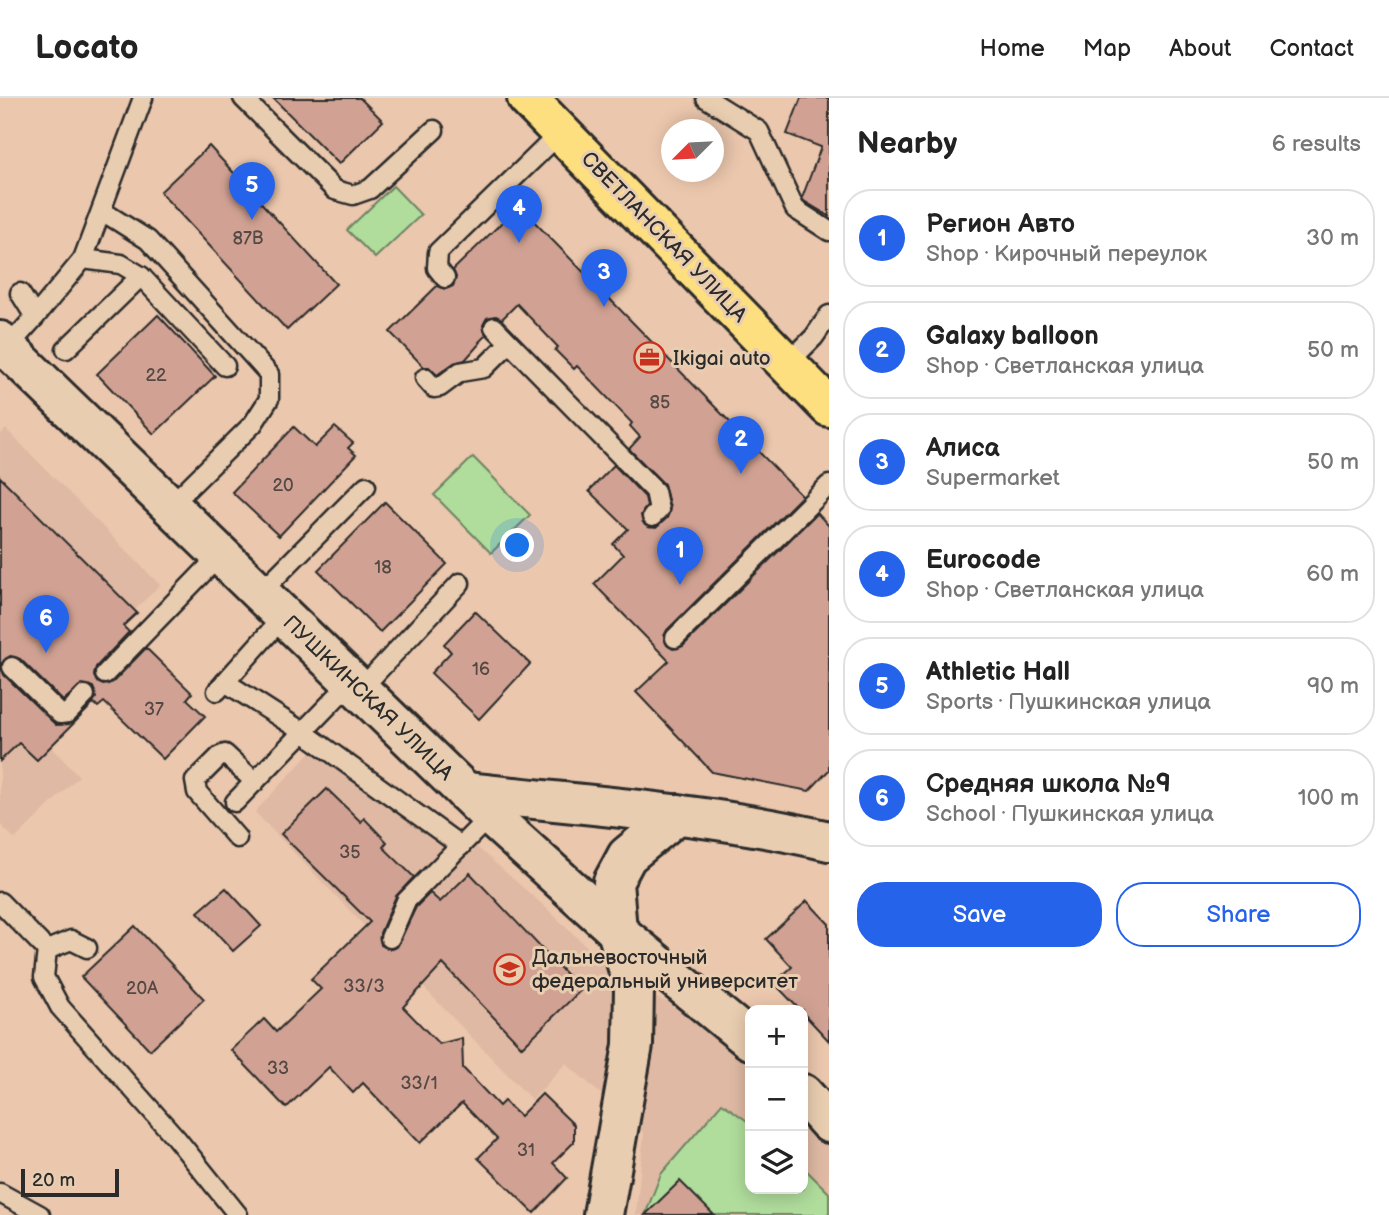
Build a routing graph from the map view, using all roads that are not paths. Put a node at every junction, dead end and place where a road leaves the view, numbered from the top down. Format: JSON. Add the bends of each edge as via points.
{"nodes":[{"id":1,"x":124,"y":98,"type":"edge"},
{"id":2,"x":243,"y":98,"type":"edge"},
{"id":3,"x":706,"y":98,"type":"edge"},
{"id":4,"x":140,"y":105,"type":"edge"},
{"id":5,"x":546,"y":110,"type":"edge"},
{"id":6,"x":434,"y":130,"type":"dead end"},
{"id":7,"x":102,"y":211,"type":"junction"},
{"id":8,"x":829,"y":230,"type":"edge"},
{"id":9,"x":83,"y":259,"type":"junction"},
{"id":10,"x":141,"y":276,"type":"junction"},
{"id":11,"x":445,"y":278,"type":"dead end"},
{"id":12,"x":20,"y":293,"type":"dead end"},
{"id":13,"x":36,"y":317,"type":"junction"},
{"id":14,"x":828,"y":317,"type":"edge"},
{"id":15,"x":494,"y":327,"type":"dead end"},
{"id":16,"x":509,"y":343,"type":"junction"},
{"id":17,"x":4,"y":344,"type":"edge"},
{"id":18,"x":66,"y":349,"type":"dead end"},
{"id":19,"x":787,"y":364,"type":"junction"},
{"id":20,"x":225,"y":366,"type":"dead end"},
{"id":21,"x":425,"y":378,"type":"dead end"},
{"id":22,"x":829,"y":407,"type":"edge"},
{"id":23,"x":829,"y":485,"type":"edge"},
{"id":24,"x":366,"y":486,"type":"dead end"},
{"id":25,"x":170,"y":506,"type":"junction"},
{"id":26,"x":652,"y":517,"type":"dead end"},
{"id":27,"x":220,"y":555,"type":"junction"},
{"id":28,"x":460,"y":583,"type":"dead end"},
{"id":29,"x":272,"y":605,"type":"junction"},
{"id":30,"x":675,"y":638,"type":"dead end"},
{"id":31,"x":12,"y":667,"type":"dead end"},
{"id":32,"x":105,"y":674,"type":"dead end"},
{"id":33,"x":356,"y":686,"type":"junction"},
{"id":34,"x":85,"y":695,"type":"dead end"},
{"id":35,"x":303,"y":732,"type":"junction"},
{"id":36,"x":255,"y":782,"type":"junction"},
{"id":37,"x":235,"y":802,"type":"dead end"},
{"id":38,"x":477,"y":804,"type":"junction"},
{"id":39,"x":678,"y":814,"type":"junction"},
{"id":40,"x":237,"y":838,"type":"dead end"},
{"id":41,"x":829,"y":841,"type":"edge"},
{"id":42,"x":461,"y":846,"type":"junction"},
{"id":43,"x":0,"y":902,"type":"edge"},
{"id":44,"x":617,"y":931,"type":"junction"},
{"id":45,"x":390,"y":938,"type":"dead end"},
{"id":46,"x":87,"y":948,"type":"dead end"},
{"id":47,"x":47,"y":950,"type":"junction"},
{"id":48,"x":745,"y":1036,"type":"edge"},
{"id":49,"x":808,"y":1100,"type":"edge"},
{"id":50,"x":829,"y":1123,"type":"edge"},
{"id":51,"x":0,"y":1193,"type":"edge"},
{"id":52,"x":40,"y":1215,"type":"edge"},
{"id":53,"x":239,"y":1215,"type":"edge"},
{"id":54,"x":603,"y":1215,"type":"edge"}],
"edges":[{"from":1,"to":4,"type":"lane"},
{"from":2,"to":6,"type":"lane","via":[[335,190],[353,195],[370,189]]},
{"from":3,"to":8,"type":"lane","via":[[759,131],[795,209]]},
{"from":4,"to":7,"type":"lane"},
{"from":5,"to":11,"type":"lane","via":[[438,252],[437,268]]},
{"from":5,"to":19,"type":"main road","name":"СВЕТЛАНСКАЯ УЛИЦА"},
{"from":7,"to":9,"type":"lane"},
{"from":7,"to":25,"type":"lane","via":[[148,240],[269,374],[269,399],[253,424]]},
{"from":9,"to":10,"type":"lane","via":[[121,264]]},
{"from":9,"to":13,"type":"lane"},
{"from":10,"to":18,"type":"lane"},
{"from":10,"to":20,"type":"lane"},
{"from":12,"to":13,"type":"lane"},
{"from":13,"to":17,"type":"lane"},
{"from":14,"to":19,"type":"lane"},
{"from":15,"to":16,"type":"lane"},
{"from":16,"to":21,"type":"lane","via":[[484,369],[460,372],[434,388]]},
{"from":16,"to":26,"type":"lane","via":[[655,491],[659,510]]},
{"from":17,"to":25,"type":"main road","name":"ПУШКИНСКАЯ УЛИЦА"},
{"from":19,"to":22,"type":"main road","name":"СВЕТЛАНСКАЯ УЛИЦА"},
{"from":23,"to":30,"type":"lane"},
{"from":24,"to":29,"type":"lane"},
{"from":25,"to":27,"type":"main road","name":"ПУШКИНСКАЯ УЛИЦА"},
{"from":27,"to":29,"type":"main road","name":"ПУШКИНСКАЯ УЛИЦА"},
{"from":27,"to":32,"type":"lane"},
{"from":28,"to":33,"type":"lane"},
{"from":29,"to":33,"type":"main road","name":"ПУШКИНСКАЯ УЛИЦА"},
{"from":29,"to":35,"type":"lane","via":[[221,686]]},
{"from":31,"to":34,"type":"lane","via":[[60,714],[68,713]]},
{"from":33,"to":35,"type":"lane"},
{"from":33,"to":38,"type":"main road","name":"ПУШКИНСКАЯ УЛИЦА"},
{"from":35,"to":36,"type":"lane"},
{"from":35,"to":42,"type":"lane"},
{"from":36,"to":37,"type":"lane"},
{"from":36,"to":40,"type":"lane","via":[[225,754],[195,781],[197,792]]},
{"from":38,"to":39,"type":"main road"},
{"from":38,"to":42,"type":"lane"},
{"from":38,"to":44,"type":"main road","name":"ПУШКИНСКАЯ УЛИЦА"},
{"from":39,"to":41,"type":"main road"},
{"from":39,"to":44,"type":"main road","via":[[627,856],[613,882]]},
{"from":42,"to":45,"type":"lane","via":[[406,901]]},
{"from":43,"to":47,"type":"lane"},
{"from":44,"to":48,"type":"main road","name":"ПУШКИНСКАЯ УЛИЦА"},
{"from":44,"to":54,"type":"main road","via":[[634,988],[634,1045]]},
{"from":46,"to":47,"type":"lane","via":[[71,940]]},
{"from":47,"to":53,"type":"lane","via":[[44,977],[60,1007]]},
{"from":49,"to":50,"type":"main road"},
{"from":51,"to":52,"type":"lane"}]}
